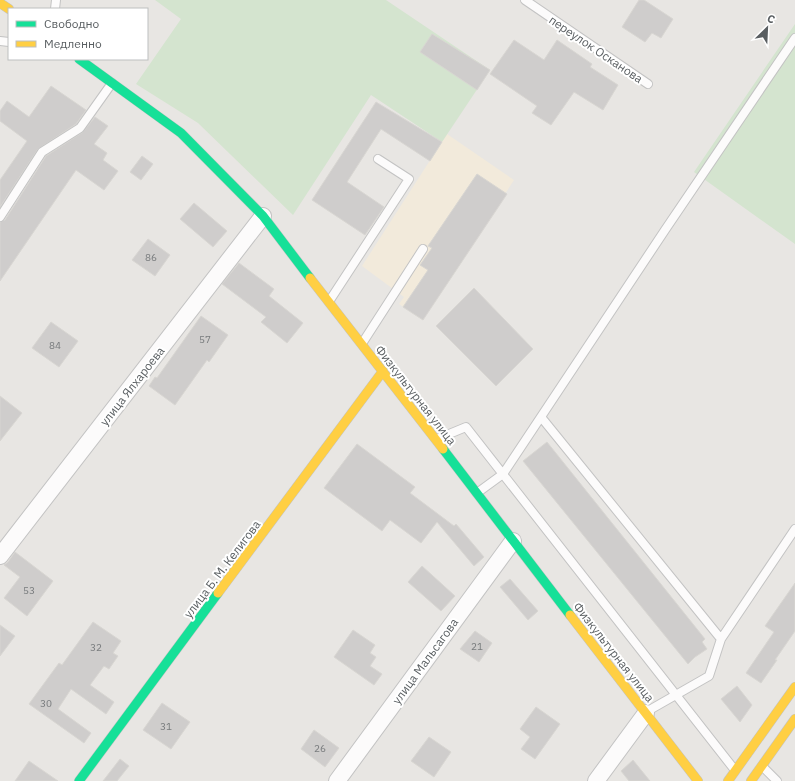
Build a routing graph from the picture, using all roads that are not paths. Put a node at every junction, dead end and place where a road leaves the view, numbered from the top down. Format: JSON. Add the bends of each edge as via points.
{"nodes":[{"id":1,"x":525,"y":0,"type":"edge"},
{"id":2,"x":795,"y":38,"type":"edge"},
{"id":3,"x":80,"y":60,"type":"edge"},
{"id":4,"x":112,"y":83,"type":"junction"},
{"id":5,"x":648,"y":84,"type":"dead end"},
{"id":6,"x":378,"y":159,"type":"dead end"},
{"id":7,"x":263,"y":216,"type":"junction"},
{"id":8,"x":0,"y":217,"type":"edge"},
{"id":9,"x":423,"y":249,"type":"dead end"},
{"id":10,"x":329,"y":301,"type":"junction"},
{"id":11,"x":362,"y":344,"type":"junction"},
{"id":12,"x":383,"y":371,"type":"junction"},
{"id":13,"x":541,"y":417,"type":"junction"},
{"id":14,"x":435,"y":439,"type":"junction"},
{"id":15,"x":503,"y":474,"type":"junction"},
{"id":16,"x":477,"y":493,"type":"junction"},
{"id":17,"x":795,"y":529,"type":"edge"},
{"id":18,"x":513,"y":541,"type":"junction"},
{"id":19,"x":0,"y":556,"type":"edge"},
{"id":20,"x":721,"y":640,"type":"junction"},
{"id":21,"x":795,"y":687,"type":"edge"},
{"id":22,"x":677,"y":695,"type":"junction"},
{"id":23,"x":646,"y":713,"type":"junction"},
{"id":24,"x":795,"y":719,"type":"edge"},
{"id":25,"x":762,"y":766,"type":"junction"},
{"id":26,"x":736,"y":771,"type":"junction"},
{"id":27,"x":79,"y":781,"type":"edge"},
{"id":28,"x":337,"y":781,"type":"edge"},
{"id":29,"x":596,"y":781,"type":"edge"},
{"id":30,"x":698,"y":781,"type":"edge"},
{"id":31,"x":728,"y":781,"type":"edge"},
{"id":32,"x":751,"y":781,"type":"edge"},
{"id":33,"x":777,"y":781,"type":"edge"}],
"edges":[{"from":1,"to":5,"type":"lane","name":"переулок Осканова"},
{"from":2,"to":13,"type":"lane"},
{"from":3,"to":4,"type":"main road","name":"Физкультурная улица"},
{"from":4,"to":7,"type":"main road","name":"Физкультурная улица","via":[[181,133]]},
{"from":4,"to":8,"type":"lane","via":[[80,128],[42,152]]},
{"from":6,"to":10,"type":"lane","via":[[409,179]]},
{"from":7,"to":10,"type":"main road","name":"Физкультурная улица"},
{"from":7,"to":19,"type":"street","name":"улица Ялхароева"},
{"from":9,"to":11,"type":"lane"},
{"from":10,"to":11,"type":"main road","name":"Физкультурная улица"},
{"from":11,"to":12,"type":"main road","name":"Физкультурная улица"},
{"from":12,"to":14,"type":"main road","name":"Физкультурная улица"},
{"from":12,"to":27,"type":"main road","name":"улица Б. М. Келигова"},
{"from":13,"to":15,"type":"lane"},
{"from":13,"to":20,"type":"lane"},
{"from":14,"to":15,"type":"lane","via":[[466,427]]},
{"from":14,"to":16,"type":"main road","name":"Физкультурная улица"},
{"from":15,"to":16,"type":"lane"},
{"from":15,"to":22,"type":"lane"},
{"from":16,"to":18,"type":"main road","name":"Физкультурная улица"},
{"from":17,"to":20,"type":"lane"},
{"from":18,"to":23,"type":"main road","name":"Физкультурная улица"},
{"from":18,"to":28,"type":"street","name":"улица Мальсагова"},
{"from":20,"to":22,"type":"lane","via":[[709,676]]},
{"from":21,"to":26,"type":"main road"},
{"from":22,"to":23,"type":"lane"},
{"from":22,"to":26,"type":"lane"},
{"from":23,"to":29,"type":"street"},
{"from":23,"to":30,"type":"main road","name":"Физкультурная улица"},
{"from":24,"to":25,"type":"main road"},
{"from":25,"to":32,"type":"main road"},
{"from":25,"to":33,"type":"lane"},
{"from":26,"to":31,"type":"main road"}]}
